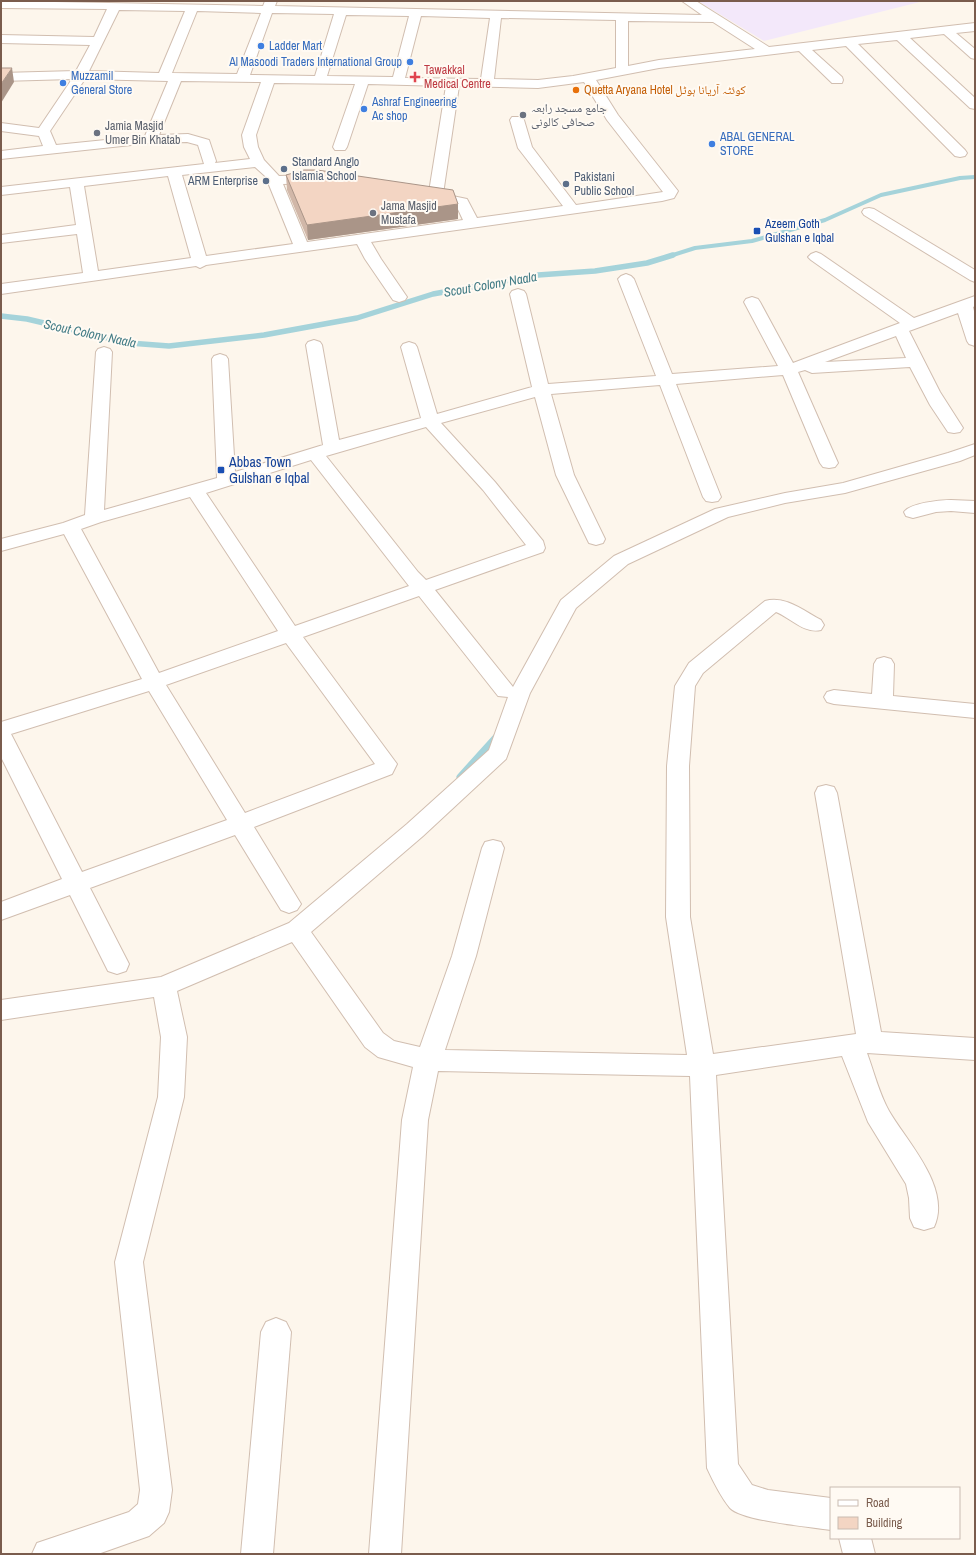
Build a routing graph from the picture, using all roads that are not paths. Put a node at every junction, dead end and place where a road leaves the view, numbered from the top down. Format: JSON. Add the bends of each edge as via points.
{"nodes":[{"id":1,"x":516,"y":1,"type":"edge"},
{"id":2,"x":688,"y":1,"type":"edge"},
{"id":3,"x":1,"y":4,"type":"edge"},
{"id":4,"x":110,"y":4,"type":"edge"},
{"id":5,"x":269,"y":5,"type":"edge"},
{"id":6,"x":192,"y":8,"type":"junction"},
{"id":7,"x":346,"y":8,"type":"edge"},
{"id":8,"x":416,"y":13,"type":"junction"},
{"id":9,"x":496,"y":14,"type":"junction"},
{"id":10,"x":516,"y":14,"type":"junction"},
{"id":11,"x":622,"y":16,"type":"junction"},
{"id":12,"x":718,"y":19,"type":"junction"},
{"id":13,"x":975,"y":27,"type":"edge"},
{"id":14,"x":947,"y":31,"type":"junction"},
{"id":15,"x":900,"y":36,"type":"junction"},
{"id":16,"x":1,"y":39,"type":"edge"},
{"id":17,"x":98,"y":42,"type":"junction"},
{"id":18,"x":848,"y":42,"type":"junction"},
{"id":19,"x":803,"y":48,"type":"junction"},
{"id":20,"x":768,"y":52,"type":"junction"},
{"id":21,"x":975,"y":55,"type":"edge"},
{"id":22,"x":622,"y":70,"type":"junction"},
{"id":23,"x":81,"y":75,"type":"junction"},
{"id":24,"x":1,"y":77,"type":"edge"},
{"id":25,"x":170,"y":77,"type":"junction"},
{"id":26,"x":588,"y":77,"type":"junction"},
{"id":27,"x":242,"y":78,"type":"junction"},
{"id":28,"x":269,"y":78,"type":"junction"},
{"id":29,"x":320,"y":80,"type":"junction"},
{"id":30,"x":363,"y":80,"type":"junction"},
{"id":31,"x":837,"y":80,"type":"dead end"},
{"id":32,"x":398,"y":81,"type":"junction"},
{"id":33,"x":453,"y":82,"type":"junction"},
{"id":34,"x":487,"y":83,"type":"junction"},
{"id":35,"x":975,"y":105,"type":"edge"},
{"id":36,"x":517,"y":120,"type":"dead end"},
{"id":37,"x":1,"y":127,"type":"edge"},
{"id":38,"x":43,"y":132,"type":"junction"},
{"id":39,"x":150,"y":139,"type":"junction"},
{"id":40,"x":340,"y":147,"type":"dead end"},
{"id":41,"x":50,"y":150,"type":"junction"},
{"id":42,"x":960,"y":153,"type":"dead end"},
{"id":43,"x":1,"y":155,"type":"edge"},
{"id":44,"x":209,"y":161,"type":"dead end"},
{"id":45,"x":258,"y":162,"type":"junction"},
{"id":46,"x":174,"y":171,"type":"junction"},
{"id":47,"x":274,"y":180,"type":"junction"},
{"id":48,"x":331,"y":180,"type":"edge"},
{"id":49,"x":76,"y":182,"type":"junction"},
{"id":50,"x":1,"y":191,"type":"edge"},
{"id":51,"x":409,"y":194,"type":"edge"},
{"id":52,"x":435,"y":197,"type":"junction"},
{"id":53,"x":573,"y":210,"type":"junction"},
{"id":54,"x":869,"y":212,"type":"dead end"},
{"id":55,"x":472,"y":224,"type":"junction"},
{"id":56,"x":83,"y":229,"type":"junction"},
{"id":57,"x":1,"y":239,"type":"edge"},
{"id":58,"x":362,"y":239,"type":"junction"},
{"id":59,"x":302,"y":248,"type":"junction"},
{"id":60,"x":816,"y":258,"type":"dead end"},
{"id":61,"x":200,"y":262,"type":"junction"},
{"id":62,"x":91,"y":277,"type":"junction"},
{"id":63,"x":975,"y":277,"type":"edge"},
{"id":64,"x":626,"y":279,"type":"dead end"},
{"id":65,"x":1,"y":289,"type":"edge"},
{"id":66,"x":518,"y":294,"type":"dead end"},
{"id":67,"x":399,"y":297,"type":"dead end"},
{"id":68,"x":752,"y":302,"type":"dead end"},
{"id":69,"x":970,"y":303,"type":"edge"},
{"id":70,"x":906,"y":326,"type":"junction"},
{"id":71,"x":975,"y":341,"type":"edge"},
{"id":72,"x":314,"y":345,"type":"dead end"},
{"id":73,"x":409,"y":347,"type":"dead end"},
{"id":74,"x":104,"y":352,"type":"dead end"},
{"id":75,"x":220,"y":359,"type":"dead end"},
{"id":76,"x":917,"y":362,"type":"junction"},
{"id":77,"x":789,"y":370,"type":"junction"},
{"id":78,"x":665,"y":381,"type":"junction"},
{"id":79,"x":541,"y":390,"type":"junction"},
{"id":80,"x":430,"y":421,"type":"junction"},
{"id":81,"x":954,"y":428,"type":"dead end"},
{"id":82,"x":975,"y":450,"type":"edge"},
{"id":83,"x":324,"y":451,"type":"junction"},
{"id":84,"x":829,"y":463,"type":"dead end"},
{"id":85,"x":226,"y":480,"type":"junction"},
{"id":86,"x":195,"y":490,"type":"junction"},
{"id":87,"x":712,"y":497,"type":"dead end"},
{"id":88,"x":975,"y":507,"type":"edge"},
{"id":89,"x":913,"y":512,"type":"dead end"},
{"id":90,"x":94,"y":518,"type":"junction"},
{"id":91,"x":70,"y":527,"type":"junction"},
{"id":92,"x":596,"y":539,"type":"dead end"},
{"id":93,"x":1,"y":545,"type":"edge"},
{"id":94,"x":423,"y":588,"type":"junction"},
{"id":95,"x":814,"y":625,"type":"dead end"},
{"id":96,"x":290,"y":634,"type":"junction"},
{"id":97,"x":884,"y":664,"type":"dead end"},
{"id":98,"x":154,"y":682,"type":"junction"},
{"id":99,"x":505,"y":691,"type":"dead end"},
{"id":100,"x":834,"y":697,"type":"dead end"},
{"id":101,"x":882,"y":702,"type":"junction"},
{"id":102,"x":975,"y":711,"type":"edge"},
{"id":103,"x":1,"y":730,"type":"edge"},
{"id":104,"x":1,"y":736,"type":"edge"},
{"id":105,"x":826,"y":793,"type":"dead end"},
{"id":106,"x":240,"y":824,"type":"junction"},
{"id":107,"x":493,"y":848,"type":"dead end"},
{"id":108,"x":77,"y":883,"type":"junction"},
{"id":109,"x":289,"y":904,"type":"dead end"},
{"id":110,"x":1,"y":910,"type":"edge"},
{"id":111,"x":297,"y":930,"type":"junction"},
{"id":112,"x":117,"y":964,"type":"dead end"},
{"id":113,"x":164,"y":986,"type":"junction"},
{"id":114,"x":1,"y":1010,"type":"edge"},
{"id":115,"x":861,"y":1044,"type":"junction"},
{"id":116,"x":975,"y":1050,"type":"edge"},
{"id":117,"x":428,"y":1060,"type":"junction"},
{"id":118,"x":702,"y":1066,"type":"junction"},
{"id":119,"x":924,"y":1218,"type":"dead end"},
{"id":120,"x":276,"y":1332,"type":"dead end"},
{"id":121,"x":830,"y":1514,"type":"edge"},
{"id":122,"x":855,"y":1539,"type":"edge"},
{"id":123,"x":48,"y":1554,"type":"edge"},
{"id":124,"x":257,"y":1554,"type":"edge"},
{"id":125,"x":385,"y":1554,"type":"edge"},
{"id":126,"x":859,"y":1554,"type":"edge"}],
"edges":[{"from":1,"to":10,"type":"street"},
{"from":2,"to":12,"type":"street"},
{"from":3,"to":4,"type":"street"},
{"from":4,"to":6,"type":"street"},
{"from":4,"to":17,"type":"street"},
{"from":5,"to":6,"type":"street"},
{"from":5,"to":7,"type":"street"},
{"from":5,"to":27,"type":"street"},
{"from":6,"to":25,"type":"street"},
{"from":7,"to":8,"type":"street"},
{"from":7,"to":29,"type":"street"},
{"from":8,"to":9,"type":"street"},
{"from":8,"to":32,"type":"street"},
{"from":9,"to":10,"type":"street"},
{"from":9,"to":34,"type":"street"},
{"from":10,"to":11,"type":"street"},
{"from":11,"to":12,"type":"street"},
{"from":11,"to":22,"type":"street"},
{"from":12,"to":20,"type":"street"},
{"from":13,"to":14,"type":"street"},
{"from":14,"to":15,"type":"street"},
{"from":14,"to":21,"type":"street"},
{"from":15,"to":18,"type":"street"},
{"from":15,"to":35,"type":"street"},
{"from":16,"to":17,"type":"street"},
{"from":17,"to":23,"type":"street"},
{"from":18,"to":19,"type":"street"},
{"from":18,"to":42,"type":"street"},
{"from":19,"to":20,"type":"street"},
{"from":19,"to":31,"type":"street"},
{"from":20,"to":22,"type":"street"},
{"from":22,"to":26,"type":"street"},
{"from":23,"to":24,"type":"street"},
{"from":23,"to":25,"type":"street"},
{"from":23,"to":38,"type":"street"},
{"from":25,"to":27,"type":"street"},
{"from":25,"to":39,"type":"street"},
{"from":26,"to":34,"type":"street","via":[[538,84]]},
{"from":26,"to":53,"type":"street","via":[[612,117],[671,192],[662,197]]},
{"from":27,"to":28,"type":"street"},
{"from":28,"to":29,"type":"street"},
{"from":28,"to":45,"type":"street","via":[[249,134],[251,147]]},
{"from":29,"to":30,"type":"street"},
{"from":30,"to":32,"type":"street"},
{"from":30,"to":40,"type":"street"},
{"from":32,"to":33,"type":"street"},
{"from":33,"to":34,"type":"street"},
{"from":33,"to":52,"type":"street"},
{"from":36,"to":53,"type":"street","via":[[525,148]]},
{"from":37,"to":38,"type":"street"},
{"from":38,"to":41,"type":"street"},
{"from":39,"to":41,"type":"street"},
{"from":39,"to":44,"type":"street","via":[[199,140],[204,143]]},
{"from":41,"to":43,"type":"street"},
{"from":45,"to":46,"type":"street"},
{"from":45,"to":47,"type":"street"},
{"from":46,"to":49,"type":"street"},
{"from":46,"to":61,"type":"street"},
{"from":47,"to":48,"type":"street"},
{"from":47,"to":59,"type":"street"},
{"from":49,"to":50,"type":"street"},
{"from":49,"to":56,"type":"street"},
{"from":51,"to":52,"type":"street"},
{"from":52,"to":55,"type":"street","via":[[462,202]]},
{"from":53,"to":55,"type":"street"},
{"from":54,"to":63,"type":"street"},
{"from":55,"to":58,"type":"street"},
{"from":56,"to":57,"type":"street"},
{"from":56,"to":62,"type":"street"},
{"from":58,"to":59,"type":"street"},
{"from":58,"to":67,"type":"street"},
{"from":59,"to":61,"type":"street"},
{"from":60,"to":70,"type":"street"},
{"from":61,"to":62,"type":"street"},
{"from":62,"to":65,"type":"street"},
{"from":64,"to":78,"type":"street"},
{"from":66,"to":79,"type":"street"},
{"from":68,"to":77,"type":"street"},
{"from":69,"to":70,"type":"street"},
{"from":69,"to":71,"type":"street"},
{"from":70,"to":76,"type":"street"},
{"from":70,"to":77,"type":"street"},
{"from":72,"to":83,"type":"street"},
{"from":73,"to":80,"type":"street"},
{"from":74,"to":90,"type":"street"},
{"from":75,"to":85,"type":"street"},
{"from":76,"to":77,"type":"street"},
{"from":76,"to":81,"type":"street","via":[[941,412]]},
{"from":77,"to":78,"type":"street"},
{"from":77,"to":84,"type":"street"},
{"from":78,"to":79,"type":"street"},
{"from":78,"to":87,"type":"street"},
{"from":79,"to":80,"type":"street"},
{"from":79,"to":92,"type":"street","via":[[565,475]]},
{"from":80,"to":83,"type":"street"},
{"from":80,"to":94,"type":"street","via":[[488,486],[536,544],[536,548]]},
{"from":82,"to":111,"type":"street","via":[[845,488],[785,498],[722,513],[621,560],[568,604],[520,693],[498,754],[415,830]]},
{"from":83,"to":85,"type":"street"},
{"from":83,"to":94,"type":"street","via":[[408,572]]},
{"from":85,"to":86,"type":"street"},
{"from":86,"to":90,"type":"street"},
{"from":86,"to":96,"type":"street"},
{"from":88,"to":89,"type":"street","via":[[946,506]]},
{"from":90,"to":91,"type":"street"},
{"from":91,"to":93,"type":"street"},
{"from":91,"to":98,"type":"street"},
{"from":94,"to":96,"type":"street"},
{"from":94,"to":99,"type":"street"},
{"from":95,"to":118,"type":"street","via":[[783,607],[772,605],[696,668],[684,686],[678,766],[678,917]]},
{"from":96,"to":98,"type":"street"},
{"from":96,"to":106,"type":"street","via":[[386,764],[384,769],[377,772]]},
{"from":97,"to":101,"type":"street"},
{"from":98,"to":103,"type":"street"},
{"from":98,"to":106,"type":"street"},
{"from":100,"to":101,"type":"street"},
{"from":101,"to":102,"type":"street"},
{"from":104,"to":108,"type":"street"},
{"from":105,"to":115,"type":"street"},
{"from":106,"to":108,"type":"street"},
{"from":106,"to":109,"type":"street"},
{"from":107,"to":117,"type":"street","via":[[464,956]]},
{"from":108,"to":110,"type":"street"},
{"from":108,"to":112,"type":"street"},
{"from":111,"to":113,"type":"street"},
{"from":111,"to":117,"type":"street","via":[[374,1040],[387,1050]]},
{"from":113,"to":114,"type":"street"},
{"from":113,"to":123,"type":"street","via":[[174,1037],[171,1098],[129,1262],[156,1490],[153,1512],[138,1526]]},
{"from":115,"to":116,"type":"street"},
{"from":115,"to":118,"type":"street"},
{"from":115,"to":119,"type":"street","via":[[877,1114],[919,1181]]},
{"from":117,"to":118,"type":"street"},
{"from":117,"to":125,"type":"street","via":[[415,1120]]},
{"from":118,"to":121,"type":"street","via":[[723,1468],[742,1498],[768,1506]]},
{"from":120,"to":124,"type":"street"},
{"from":122,"to":126,"type":"street"}]}
